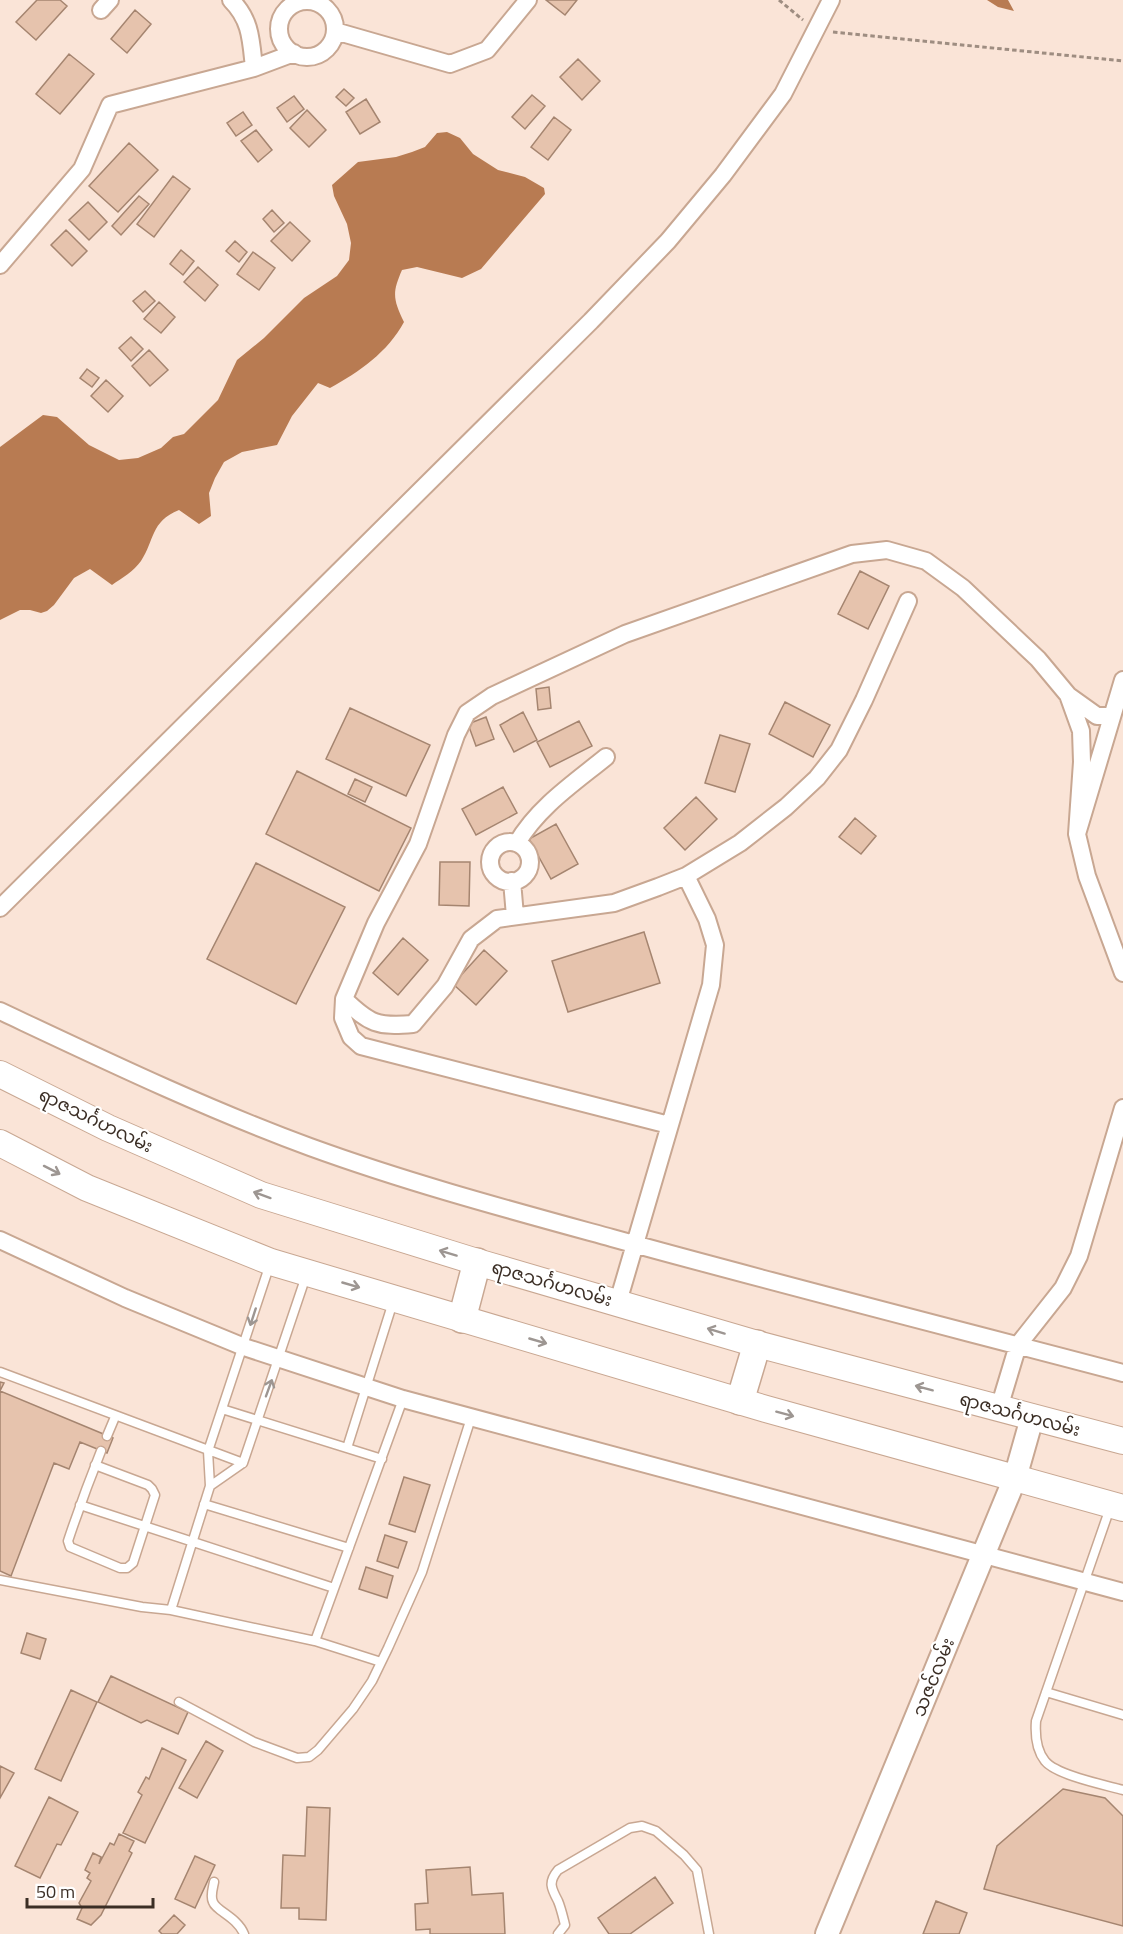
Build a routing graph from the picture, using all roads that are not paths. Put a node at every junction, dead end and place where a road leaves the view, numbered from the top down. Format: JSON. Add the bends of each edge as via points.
{"nodes":[{"id":1,"x":231,"y":0,"type":"edge"},
{"id":2,"x":528,"y":0,"type":"edge"},
{"id":3,"x":831,"y":0,"type":"edge"},
{"id":4,"x":316,"y":1,"type":"edge"},
{"id":5,"x":335,"y":31,"type":"junction"},
{"id":6,"x":294,"y":53,"type":"junction"},
{"id":7,"x":255,"y":68,"type":"junction"},
{"id":8,"x":0,"y":265,"type":"edge"},
{"id":9,"x":908,"y":601,"type":"dead end"},
{"id":10,"x":1123,"y":680,"type":"edge"},
{"id":11,"x":1068,"y":695,"type":"junction"},
{"id":12,"x":1112,"y":716,"type":"junction"},
{"id":13,"x":606,"y":757,"type":"dead end"},
{"id":14,"x":1077,"y":834,"type":"junction"},
{"id":15,"x":517,"y":843,"type":"junction"},
{"id":16,"x":686,"y":876,"type":"junction"},
{"id":17,"x":512,"y":881,"type":"junction"},
{"id":18,"x":0,"y":909,"type":"edge"},
{"id":19,"x":515,"y":916,"type":"junction"},
{"id":20,"x":1123,"y":973,"type":"edge"},
{"id":21,"x":344,"y":999,"type":"junction"},
{"id":22,"x":0,"y":1011,"type":"edge"},
{"id":23,"x":0,"y":1074,"type":"edge"},
{"id":24,"x":1123,"y":1108,"type":"edge"},
{"id":25,"x":669,"y":1125,"type":"junction"},
{"id":26,"x":0,"y":1143,"type":"edge"},
{"id":27,"x":0,"y":1240,"type":"edge"},
{"id":28,"x":635,"y":1244,"type":"junction"},
{"id":29,"x":271,"y":1262,"type":"junction"},
{"id":30,"x":477,"y":1262,"type":"junction"},
{"id":31,"x":307,"y":1273,"type":"junction"},
{"id":32,"x":395,"y":1298,"type":"junction"},
{"id":33,"x":618,"y":1302,"type":"junction"},
{"id":34,"x":462,"y":1319,"type":"junction"},
{"id":35,"x":757,"y":1344,"type":"junction"},
{"id":36,"x":1018,"y":1345,"type":"junction"},
{"id":37,"x":244,"y":1347,"type":"junction"},
{"id":38,"x":279,"y":1359,"type":"junction"},
{"id":39,"x":0,"y":1372,"type":"edge"},
{"id":40,"x":1123,"y":1373,"type":"edge"},
{"id":41,"x":365,"y":1387,"type":"junction"},
{"id":42,"x":404,"y":1399,"type":"junction"},
{"id":43,"x":740,"y":1401,"type":"junction"},
{"id":44,"x":999,"y":1408,"type":"junction"},
{"id":45,"x":222,"y":1409,"type":"junction"},
{"id":46,"x":115,"y":1417,"type":"junction"},
{"id":47,"x":471,"y":1418,"type":"junction"},
{"id":48,"x":1032,"y":1418,"type":"junction"},
{"id":49,"x":257,"y":1419,"type":"junction"},
{"id":50,"x":107,"y":1436,"type":"dead end"},
{"id":51,"x":1123,"y":1441,"type":"edge"},
{"id":52,"x":347,"y":1448,"type":"junction"},
{"id":53,"x":101,"y":1451,"type":"dead end"},
{"id":54,"x":208,"y":1451,"type":"junction"},
{"id":55,"x":382,"y":1459,"type":"junction"},
{"id":56,"x":243,"y":1463,"type":"junction"},
{"id":57,"x":95,"y":1466,"type":"junction"},
{"id":58,"x":1015,"y":1478,"type":"junction"},
{"id":59,"x":210,"y":1486,"type":"junction"},
{"id":60,"x":204,"y":1504,"type":"junction"},
{"id":61,"x":80,"y":1505,"type":"junction"},
{"id":62,"x":1117,"y":1506,"type":"edge"},
{"id":63,"x":145,"y":1527,"type":"junction"},
{"id":64,"x":192,"y":1541,"type":"junction"},
{"id":65,"x":349,"y":1548,"type":"junction"},
{"id":66,"x":984,"y":1554,"type":"junction"},
{"id":67,"x":0,"y":1580,"type":"edge"},
{"id":68,"x":1085,"y":1582,"type":"junction"},
{"id":69,"x":334,"y":1588,"type":"junction"},
{"id":70,"x":1123,"y":1592,"type":"edge"},
{"id":71,"x":171,"y":1610,"type":"junction"},
{"id":72,"x":315,"y":1641,"type":"junction"},
{"id":73,"x":381,"y":1662,"type":"junction"},
{"id":74,"x":1046,"y":1692,"type":"junction"},
{"id":75,"x":179,"y":1702,"type":"dead end"},
{"id":76,"x":1123,"y":1715,"type":"edge"},
{"id":77,"x":1123,"y":1790,"type":"edge"},
{"id":78,"x":214,"y":1882,"type":"dead end"},
{"id":79,"x":566,"y":1929,"type":"edge"},
{"id":80,"x":244,"y":1934,"type":"edge"},
{"id":81,"x":558,"y":1934,"type":"edge"},
{"id":82,"x":710,"y":1934,"type":"edge"},
{"id":83,"x":827,"y":1934,"type":"edge"}],
"edges":[{"from":1,"to":7,"type":"street","via":[[243,12],[251,34]]},
{"from":2,"to":5,"type":"street","via":[[487,50],[450,64]]},
{"from":3,"to":18,"type":"street","via":[[783,94],[668,241]]},
{"from":4,"to":5,"type":"street","via":[[331,13]]},
{"from":4,"to":6,"type":"street","via":[[298,2],[284,13],[280,22],[281,40]]},
{"from":5,"to":6,"type":"street","via":[[328,48],[321,53]]},
{"from":6,"to":7,"type":"street"},
{"from":7,"to":8,"type":"street","via":[[110,105],[82,169]]},
{"from":9,"to":16,"type":"street","via":[[864,700],[838,750],[817,778],[740,843]]},
{"from":10,"to":12,"type":"street"},
{"from":11,"to":12,"type":"street","via":[[1097,716]]},
{"from":11,"to":14,"type":"street","via":[[1082,731]]},
{"from":11,"to":21,"type":"street","via":[[1038,659],[963,588],[926,561],[887,550],[852,554],[625,634],[492,696],[467,713],[418,844],[376,923]]},
{"from":12,"to":14,"type":"street"},
{"from":13,"to":15,"type":"street","via":[[544,808]]},
{"from":14,"to":20,"type":"street","via":[[1087,876]]},
{"from":15,"to":17,"type":"street","via":[[527,852],[530,864],[521,878]]},
{"from":15,"to":17,"type":"street","via":[[499,845],[490,858],[492,871]]},
{"from":16,"to":19,"type":"street","via":[[614,903]]},
{"from":16,"to":25,"type":"street","via":[[716,945],[711,985]]},
{"from":17,"to":19,"type":"street"},
{"from":19,"to":21,"type":"street","via":[[497,919],[471,939],[445,986],[413,1024],[386,1027],[362,1017]]},
{"from":21,"to":25,"type":"street","via":[[343,1018],[351,1037],[361,1046]]},
{"from":22,"to":28,"type":"street","via":[[130,1073],[310,1147],[439,1190]]},
{"from":30,"to":23,"type":"main road","name":"ရာဇသင်္ဂဟလမ်း","one_way":true,"via":[[261,1195],[108,1128]]},
{"from":24,"to":36,"type":"street","via":[[1079,1256],[1063,1288]]},
{"from":25,"to":28,"type":"street"},
{"from":26,"to":29,"type":"main road","one_way":true,"via":[[87,1188]]},
{"from":27,"to":37,"type":"street"},
{"from":28,"to":33,"type":"street"},
{"from":28,"to":36,"type":"street"},
{"from":29,"to":31,"type":"main road"},
{"from":29,"to":37,"type":"lane","one_way":true},
{"from":30,"to":33,"type":"main road","name":"ရာဇသင်္ဂဟလမ်း"},
{"from":30,"to":34,"type":"highway"},
{"from":31,"to":32,"type":"main road","one_way":true},
{"from":31,"to":38,"type":"lane"},
{"from":32,"to":34,"type":"main road"},
{"from":32,"to":41,"type":"lane"},
{"from":35,"to":33,"type":"main road","name":"ရာဇသင်္ဂဟလမ်း","one_way":true},
{"from":34,"to":43,"type":"main road","one_way":true},
{"from":35,"to":43,"type":"highway"},
{"from":44,"to":35,"type":"main road","name":"ရာဇသင်္ဂဟလမ်း","one_way":true},
{"from":36,"to":40,"type":"street"},
{"from":36,"to":44,"type":"street"},
{"from":37,"to":38,"type":"street"},
{"from":37,"to":45,"type":"lane"},
{"from":38,"to":41,"type":"street"},
{"from":49,"to":38,"type":"lane","one_way":true},
{"from":39,"to":46,"type":"lane"},
{"from":41,"to":42,"type":"street"},
{"from":41,"to":52,"type":"lane"},
{"from":42,"to":47,"type":"street"},
{"from":42,"to":55,"type":"lane"},
{"from":43,"to":58,"type":"main road","one_way":true},
{"from":44,"to":48,"type":"main road","name":"ရာဇသင်္ဂဟလမ်း"},
{"from":45,"to":49,"type":"lane"},
{"from":45,"to":54,"type":"lane"},
{"from":46,"to":50,"type":"lane"},
{"from":46,"to":54,"type":"lane"},
{"from":47,"to":66,"type":"street"},
{"from":47,"to":73,"type":"lane","via":[[422,1572]]},
{"from":48,"to":51,"type":"main road","name":"ရာဇသင်္ဂဟလမ်း"},
{"from":48,"to":58,"type":"main road","name":"သဇင်လမ်း"},
{"from":49,"to":52,"type":"lane"},
{"from":49,"to":56,"type":"lane"},
{"from":52,"to":55,"type":"lane"},
{"from":53,"to":57,"type":"lane"},
{"from":54,"to":56,"type":"lane"},
{"from":54,"to":59,"type":"lane"},
{"from":55,"to":65,"type":"lane"},
{"from":56,"to":59,"type":"lane"},
{"from":57,"to":61,"type":"lane"},
{"from":57,"to":63,"type":"lane","via":[[152,1489],[155,1495]]},
{"from":58,"to":62,"type":"main road"},
{"from":58,"to":66,"type":"main road","name":"သဇင်လမ်း"},
{"from":59,"to":60,"type":"lane"},
{"from":60,"to":64,"type":"lane"},
{"from":60,"to":65,"type":"lane"},
{"from":61,"to":63,"type":"lane"},
{"from":61,"to":63,"type":"lane","via":[[70,1546],[120,1568],[133,1563]]},
{"from":62,"to":68,"type":"lane"},
{"from":63,"to":64,"type":"lane"},
{"from":64,"to":69,"type":"lane"},
{"from":64,"to":71,"type":"lane"},
{"from":65,"to":69,"type":"lane"},
{"from":66,"to":68,"type":"street"},
{"from":66,"to":83,"type":"main road","name":"သဇင်လမ်း"},
{"from":67,"to":71,"type":"lane"},
{"from":68,"to":70,"type":"street"},
{"from":68,"to":74,"type":"lane"},
{"from":69,"to":72,"type":"lane"},
{"from":71,"to":72,"type":"lane"},
{"from":72,"to":73,"type":"lane"},
{"from":73,"to":75,"type":"lane","via":[[353,1709],[309,1757],[297,1758],[254,1742]]},
{"from":74,"to":76,"type":"lane"},
{"from":74,"to":77,"type":"lane","via":[[1035,1736],[1046,1763]]},
{"from":78,"to":80,"type":"lane","via":[[215,1906],[239,1924]]},
{"from":79,"to":81,"type":"lane"},
{"from":79,"to":82,"type":"lane","via":[[551,1890],[552,1877],[630,1828],[642,1826],[656,1831],[697,1870]]}]}
